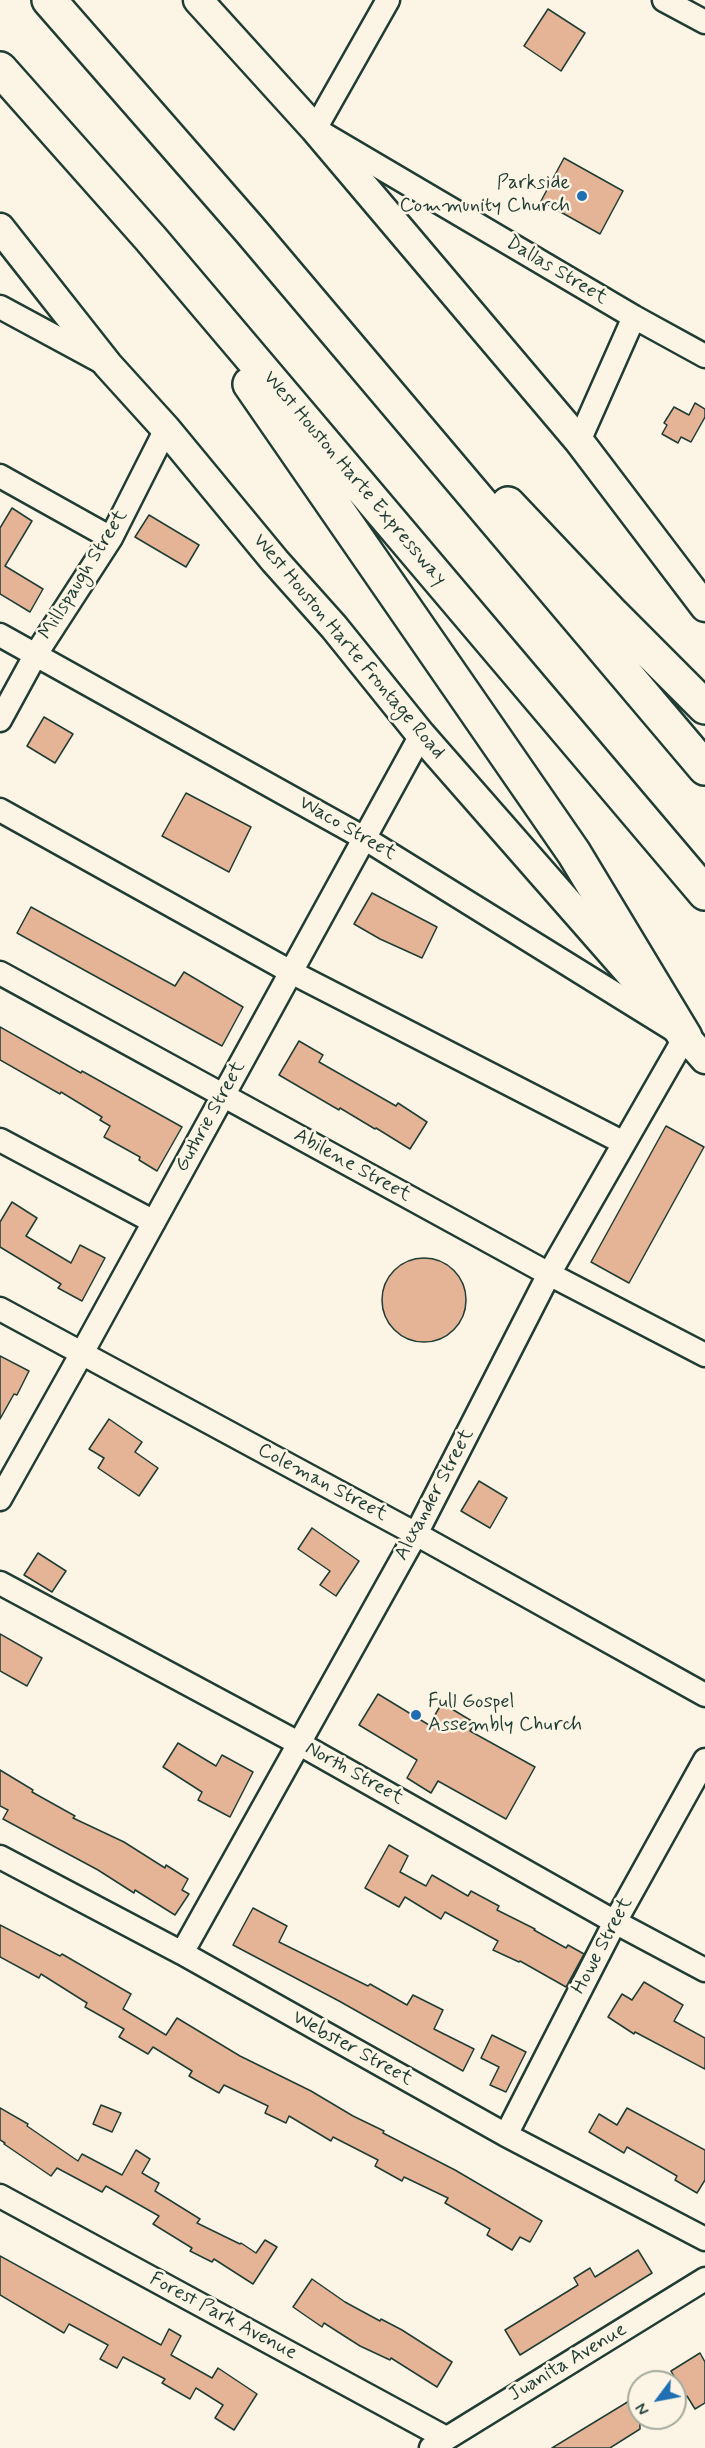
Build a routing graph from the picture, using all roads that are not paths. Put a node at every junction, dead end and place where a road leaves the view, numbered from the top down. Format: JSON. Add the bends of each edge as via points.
{"nodes":[{"id":1,"x":49,"y":0,"type":"edge"},
{"id":2,"x":198,"y":0,"type":"edge"},
{"id":3,"x":388,"y":0,"type":"edge"},
{"id":4,"x":664,"y":0,"type":"edge"},
{"id":5,"x":705,"y":22,"type":"edge"},
{"id":6,"x":0,"y":69,"type":"edge"},
{"id":7,"x":315,"y":129,"type":"junction"},
{"id":8,"x":0,"y":228,"type":"edge"},
{"id":9,"x":250,"y":230,"type":"junction"},
{"id":10,"x":151,"y":239,"type":"junction"},
{"id":11,"x":0,"y":307,"type":"edge"},
{"id":12,"x":634,"y":317,"type":"junction"},
{"id":13,"x":705,"y":356,"type":"edge"},
{"id":14,"x":108,"y":365,"type":"junction"},
{"id":15,"x":166,"y":429,"type":"junction"},
{"id":16,"x":579,"y":441,"type":"junction"},
{"id":17,"x":0,"y":476,"type":"edge"},
{"id":18,"x":111,"y":538,"type":"junction"},
{"id":19,"x":705,"y":607,"type":"edge"},
{"id":20,"x":0,"y":635,"type":"edge"},
{"id":21,"x":36,"y":654,"type":"junction"},
{"id":22,"x":705,"y":707,"type":"edge"},
{"id":23,"x":0,"y":720,"type":"edge"},
{"id":24,"x":421,"y":735,"type":"junction"},
{"id":25,"x":705,"y":768,"type":"edge"},
{"id":26,"x":0,"y":810,"type":"edge"},
{"id":27,"x":364,"y":838,"type":"junction"},
{"id":28,"x":705,"y":893,"type":"edge"},
{"id":29,"x":291,"y":972,"type":"junction"},
{"id":30,"x":0,"y":973,"type":"edge"},
{"id":31,"x":695,"y":1048,"type":"edge"},
{"id":32,"x":223,"y":1095,"type":"junction"},
{"id":33,"x":0,"y":1140,"type":"edge"},
{"id":34,"x":624,"y":1143,"type":"junction"},
{"id":35,"x":154,"y":1222,"type":"junction"},
{"id":36,"x":549,"y":1274,"type":"junction"},
{"id":37,"x":0,"y":1309,"type":"edge"},
{"id":38,"x":82,"y":1353,"type":"junction"},
{"id":39,"x":705,"y":1355,"type":"edge"},
{"id":40,"x":0,"y":1499,"type":"edge"},
{"id":41,"x":416,"y":1534,"type":"junction"},
{"id":42,"x":0,"y":1583,"type":"edge"},
{"id":43,"x":705,"y":1695,"type":"edge"},
{"id":44,"x":300,"y":1744,"type":"junction"},
{"id":45,"x":705,"y":1760,"type":"edge"},
{"id":46,"x":0,"y":1857,"type":"edge"},
{"id":47,"x":615,"y":1922,"type":"junction"},
{"id":48,"x":182,"y":1953,"type":"junction"},
{"id":49,"x":705,"y":1970,"type":"edge"},
{"id":50,"x":506,"y":2135,"type":"junction"},
{"id":51,"x":0,"y":2196,"type":"edge"},
{"id":52,"x":705,"y":2239,"type":"edge"},
{"id":53,"x":705,"y":2279,"type":"edge"},
{"id":54,"x":438,"y":2443,"type":"edge"}],
"edges":[{"from":1,"to":9,"type":"highway"},
{"from":2,"to":7,"type":"main road"},
{"from":3,"to":7,"type":"street"},
{"from":4,"to":5,"type":"street"},
{"from":6,"to":10,"type":"highway","name":"West Houston Harte Expressway"},
{"from":7,"to":12,"type":"street","name":"Dallas Street"},
{"from":7,"to":16,"type":"main road"},
{"from":8,"to":14,"type":"main road","name":"West Houston Harte Frontage Road"},
{"from":9,"to":22,"type":"highway","via":[[613,615]]},
{"from":9,"to":25,"type":"highway"},
{"from":10,"to":28,"type":"highway","name":"West Houston Harte Expressway"},
{"from":10,"to":31,"type":"highway","via":[[574,853]]},
{"from":11,"to":14,"type":"street"},
{"from":12,"to":13,"type":"street","name":"Dallas Street"},
{"from":12,"to":16,"type":"street"},
{"from":14,"to":15,"type":"main road","name":"West Houston Harte Frontage Road"},
{"from":15,"to":18,"type":"street","name":"Millspaugh Street"},
{"from":15,"to":24,"type":"main road","name":"West Houston Harte Frontage Road"},
{"from":16,"to":19,"type":"main road"},
{"from":17,"to":18,"type":"street"},
{"from":18,"to":21,"type":"street","name":"Millspaugh Street"},
{"from":20,"to":21,"type":"street","name":"Waco Street"},
{"from":21,"to":23,"type":"street","name":"Millspaugh Street"},
{"from":21,"to":27,"type":"street","name":"Waco Street"},
{"from":24,"to":27,"type":"street","name":"Guthrie Street"},
{"from":24,"to":31,"type":"main road","name":"West Houston Harte Frontage Road"},
{"from":26,"to":29,"type":"street"},
{"from":27,"to":29,"type":"street","name":"Guthrie Street"},
{"from":27,"to":31,"type":"street","name":"Waco Street"},
{"from":29,"to":32,"type":"street","name":"Guthrie Street"},
{"from":29,"to":34,"type":"street"},
{"from":30,"to":32,"type":"street","name":"Abilene Street"},
{"from":31,"to":34,"type":"street","name":"Alexander Street"},
{"from":32,"to":35,"type":"street","name":"Guthrie Street"},
{"from":32,"to":36,"type":"street","name":"Abilene Street"},
{"from":33,"to":35,"type":"street"},
{"from":34,"to":36,"type":"street","name":"Alexander Street"},
{"from":35,"to":38,"type":"street","name":"Guthrie Street"},
{"from":36,"to":39,"type":"street","name":"Abilene Street"},
{"from":36,"to":41,"type":"street","name":"Alexander Street"},
{"from":37,"to":38,"type":"street","name":"Coleman Street"},
{"from":38,"to":40,"type":"street","name":"Guthrie Street"},
{"from":38,"to":41,"type":"street","name":"Coleman Street"},
{"from":41,"to":43,"type":"street","name":"Coleman Street"},
{"from":41,"to":44,"type":"street","name":"Alexander Street"},
{"from":42,"to":44,"type":"street","name":"North Street"},
{"from":44,"to":47,"type":"street","name":"North Street"},
{"from":44,"to":48,"type":"street","name":"Alexander Street"},
{"from":45,"to":47,"type":"street","name":"Howe Street"},
{"from":46,"to":48,"type":"street","name":"Webster Street"},
{"from":47,"to":49,"type":"street","name":"North Street"},
{"from":47,"to":50,"type":"street","name":"Howe Street"},
{"from":48,"to":50,"type":"street","name":"Webster Street"},
{"from":50,"to":52,"type":"street","name":"Webster Street"},
{"from":51,"to":54,"type":"street","name":"Forest Park Avenue"},
{"from":53,"to":54,"type":"street","name":"Juanita Avenue"}]}
